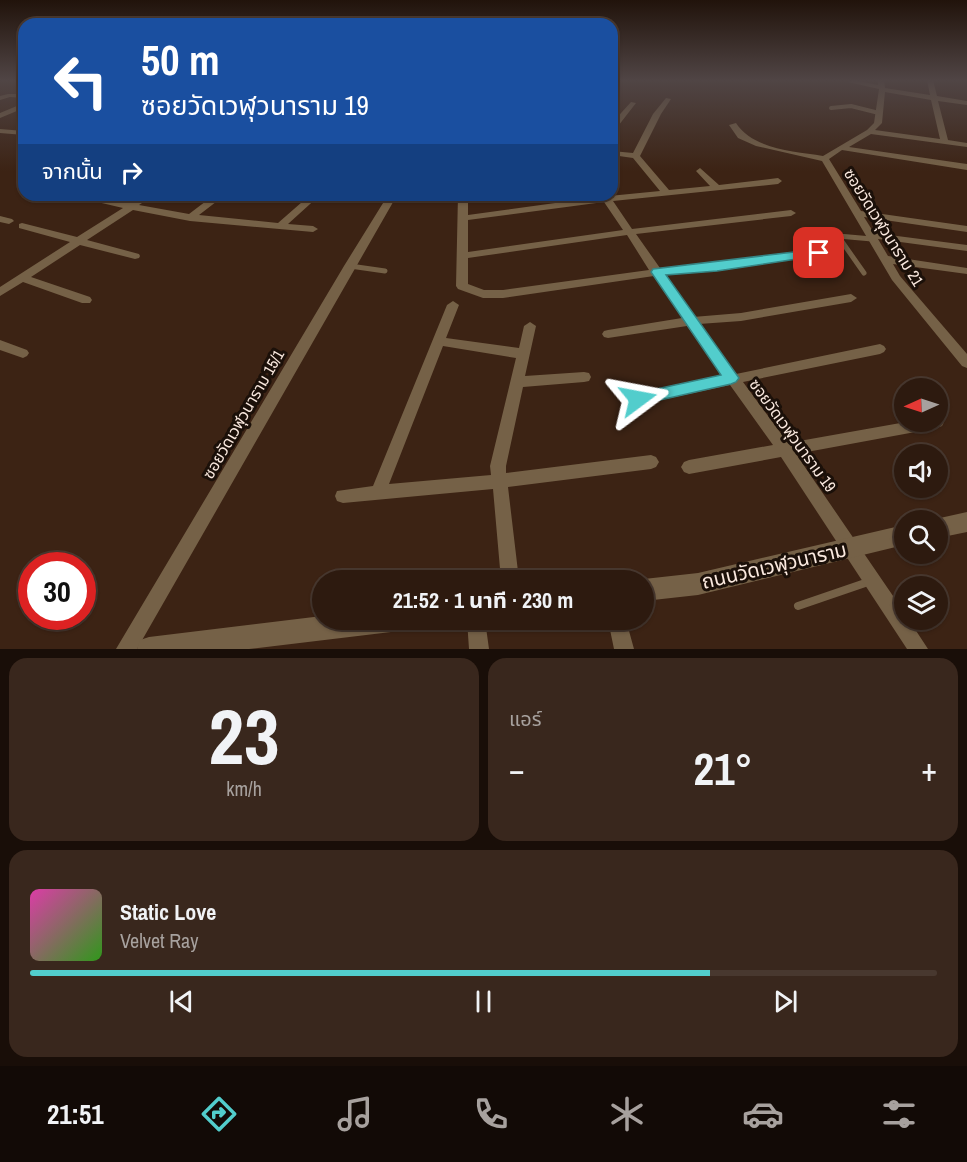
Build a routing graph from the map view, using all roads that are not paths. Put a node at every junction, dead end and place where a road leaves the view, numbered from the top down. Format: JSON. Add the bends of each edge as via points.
{"nodes":[{"id":1,"x":660,"y":110,"type":"edge"},
{"id":2,"x":871,"y":110,"type":"edge"},
{"id":3,"x":937,"y":110,"type":"edge"},
{"id":4,"x":879,"y":112,"type":"joint"},
{"id":5,"x":733,"y":124,"type":"dead end"},
{"id":6,"x":0,"y":131,"type":"edge"},
{"id":7,"x":18,"y":132,"type":"edge"},
{"id":8,"x":870,"y":132,"type":"junction"},
{"id":9,"x":945,"y":142,"type":"junction"},
{"id":10,"x":967,"y":145,"type":"edge"},
{"id":11,"x":842,"y":148,"type":"junction"},
{"id":12,"x":618,"y":154,"type":"edge"},
{"id":13,"x":636,"y":156,"type":"junction"},
{"id":14,"x":825,"y":159,"type":"junction"},
{"id":15,"x":967,"y":167,"type":"edge"},
{"id":16,"x":700,"y":171,"type":"dead end"},
{"id":17,"x":778,"y":181,"type":"dead end"},
{"id":18,"x":716,"y":187,"type":"junction"},
{"id":19,"x":666,"y":192,"type":"junction"},
{"id":20,"x":618,"y":196,"type":"edge"},
{"id":21,"x":107,"y":201,"type":"edge"},
{"id":22,"x":139,"y":201,"type":"edge"},
{"id":23,"x":212,"y":201,"type":"edge"},
{"id":24,"x":308,"y":201,"type":"edge"},
{"id":25,"x":389,"y":201,"type":"edge"},
{"id":26,"x":463,"y":201,"type":"edge"},
{"id":27,"x":591,"y":201,"type":"edge"},
{"id":28,"x":609,"y":201,"type":"edge"},
{"id":29,"x":130,"y":206,"type":"junction"},
{"id":30,"x":791,"y":213,"type":"dead end"},
{"id":31,"x":856,"y":213,"type":"junction"},
{"id":32,"x":190,"y":218,"type":"junction"},
{"id":33,"x":463,"y":218,"type":"junction"},
{"id":34,"x":281,"y":225,"type":"junction"},
{"id":35,"x":22,"y":226,"type":"dead end"},
{"id":36,"x":313,"y":229,"type":"dead end"},
{"id":37,"x":967,"y":229,"type":"edge"},
{"id":38,"x":630,"y":232,"type":"junction"},
{"id":39,"x":871,"y":237,"type":"junction"},
{"id":40,"x":77,"y":242,"type":"junction"},
{"id":41,"x":967,"y":248,"type":"edge"},
{"id":42,"x":819,"y":253,"type":"dead end"},
{"id":43,"x":135,"y":256,"type":"dead end"},
{"id":44,"x":461,"y":256,"type":"junction"},
{"id":45,"x":884,"y":259,"type":"junction"},
{"id":46,"x":349,"y":266,"type":"junction"},
{"id":47,"x":386,"y":271,"type":"dead end"},
{"id":48,"x":967,"y":271,"type":"edge"},
{"id":49,"x":658,"y":272,"type":"junction"},
{"id":50,"x":864,"y":273,"type":"dead end"},
{"id":51,"x":22,"y":278,"type":"junction"},
{"id":52,"x":0,"y":292,"type":"edge"},
{"id":53,"x":851,"y":298,"type":"dead end"},
{"id":54,"x":86,"y":300,"type":"dead end"},
{"id":55,"x":453,"y":305,"type":"dead end"},
{"id":56,"x":690,"y":321,"type":"junction"},
{"id":57,"x":530,"y":326,"type":"dead end"},
{"id":58,"x":608,"y":334,"type":"dead end"},
{"id":59,"x":438,"y":340,"type":"junction"},
{"id":60,"x":0,"y":345,"type":"edge"},
{"id":61,"x":880,"y":349,"type":"dead end"},
{"id":62,"x":23,"y":353,"type":"dead end"},
{"id":63,"x":524,"y":354,"type":"junction"},
{"id":64,"x":967,"y":363,"type":"edge"},
{"id":65,"x":584,"y":377,"type":"dead end"},
{"id":66,"x":731,"y":378,"type":"junction"},
{"id":67,"x":517,"y":382,"type":"junction"},
{"id":68,"x":638,"y":399,"type":"dead end"},
{"id":69,"x":894,"y":429,"type":"edge"},
{"id":70,"x":785,"y":450,"type":"junction"},
{"id":71,"x":651,"y":462,"type":"dead end"},
{"id":72,"x":689,"y":467,"type":"dead end"},
{"id":73,"x":498,"y":481,"type":"junction"},
{"id":74,"x":378,"y":492,"type":"junction"},
{"id":75,"x":343,"y":496,"type":"dead end"},
{"id":76,"x":967,"y":522,"type":"edge"},
{"id":77,"x":948,"y":526,"type":"edge"},
{"id":78,"x":894,"y":537,"type":"edge"},
{"id":79,"x":851,"y":547,"type":"junction"},
{"id":80,"x":509,"y":570,"type":"edge"},
{"id":81,"x":874,"y":580,"type":"junction"},
{"id":82,"x":654,"y":589,"type":"edge"},
{"id":83,"x":798,"y":606,"type":"dead end"},
{"id":84,"x":313,"y":630,"type":"edge"},
{"id":85,"x":477,"y":630,"type":"edge"},
{"id":86,"x":619,"y":630,"type":"edge"},
{"id":87,"x":188,"y":646,"type":"edge"},
{"id":88,"x":126,"y":649,"type":"edge"},
{"id":89,"x":149,"y":649,"type":"edge"},
{"id":90,"x":479,"y":649,"type":"edge"},
{"id":91,"x":624,"y":649,"type":"edge"},
{"id":92,"x":918,"y":649,"type":"edge"}],
"edges":[{"from":1,"to":13,"type":"street"},
{"from":2,"to":4,"type":"lane"},
{"from":3,"to":9,"type":"street"},
{"from":4,"to":8,"type":"street","via":[[878,123]]},
{"from":5,"to":14,"type":"street","via":[[741,136],[751,141]]},
{"from":6,"to":7,"type":"street"},
{"from":8,"to":9,"type":"street"},
{"from":8,"to":11,"type":"street","name":"ซอยวัดเวฬุวนาราม 21"},
{"from":9,"to":10,"type":"street"},
{"from":11,"to":14,"type":"street","name":"ซอยวัดเวฬุวนาราม 21"},
{"from":11,"to":15,"type":"street"},
{"from":12,"to":13,"type":"street"},
{"from":13,"to":19,"type":"street"},
{"from":14,"to":31,"type":"street","name":"ซอยวัดเวฬุวนาราม 21"},
{"from":16,"to":18,"type":"street"},
{"from":17,"to":18,"type":"street"},
{"from":18,"to":19,"type":"street"},
{"from":19,"to":20,"type":"street"},
{"from":21,"to":29,"type":"street"},
{"from":22,"to":29,"type":"street"},
{"from":23,"to":32,"type":"street"},
{"from":24,"to":34,"type":"street"},
{"from":25,"to":46,"type":"street","name":"ซอยวัดเวฬุวนาราม 15/1"},
{"from":26,"to":33,"type":"street"},
{"from":27,"to":33,"type":"street"},
{"from":28,"to":38,"type":"street","name":"ซอยวัดเวฬุวนาราม 19"},
{"from":29,"to":32,"type":"street"},
{"from":29,"to":40,"type":"street"},
{"from":30,"to":38,"type":"street"},
{"from":31,"to":37,"type":"street"},
{"from":31,"to":39,"type":"street","name":"ซอยวัดเวฬุวนาราม 21"},
{"from":32,"to":34,"type":"street"},
{"from":33,"to":44,"type":"street"},
{"from":34,"to":36,"type":"street"},
{"from":35,"to":40,"type":"street"},
{"from":38,"to":44,"type":"street"},
{"from":38,"to":49,"type":"street","name":"ซอยวัดเวฬุวนาราม 19"},
{"from":39,"to":41,"type":"street"},
{"from":39,"to":45,"type":"street","name":"ซอยวัดเวฬุวนาราม 21"},
{"from":39,"to":50,"type":"lane","via":[[838,236]]},
{"from":40,"to":43,"type":"street"},
{"from":40,"to":51,"type":"street"},
{"from":42,"to":49,"type":"street"},
{"from":44,"to":49,"type":"street","via":[[462,285],[483,294]]},
{"from":45,"to":48,"type":"street"},
{"from":45,"to":64,"type":"street","name":"ซอยวัดเวฬุวนาราม 21"},
{"from":46,"to":47,"type":"lane"},
{"from":46,"to":88,"type":"street","name":"ซอยวัดเวฬุวนาราม 15/1"},
{"from":49,"to":56,"type":"street","name":"ซอยวัดเวฬุวนาราม 19"},
{"from":51,"to":52,"type":"street"},
{"from":51,"to":54,"type":"street"},
{"from":53,"to":56,"type":"street","via":[[741,317]]},
{"from":55,"to":59,"type":"street"},
{"from":56,"to":58,"type":"street"},
{"from":56,"to":66,"type":"street","name":"ซอยวัดเวฬุวนาราม 19"},
{"from":57,"to":63,"type":"street"},
{"from":59,"to":63,"type":"street"},
{"from":59,"to":74,"type":"street"},
{"from":60,"to":62,"type":"street"},
{"from":61,"to":66,"type":"street"},
{"from":63,"to":67,"type":"street"},
{"from":65,"to":67,"type":"street"},
{"from":66,"to":68,"type":"street"},
{"from":66,"to":70,"type":"street","name":"ซอยวัดเวฬุวนาราม 19"},
{"from":67,"to":73,"type":"street"},
{"from":69,"to":70,"type":"street"},
{"from":70,"to":72,"type":"street"},
{"from":70,"to":79,"type":"street","name":"ซอยวัดเวฬุวนาราม 19"},
{"from":71,"to":73,"type":"street"},
{"from":73,"to":74,"type":"street"},
{"from":73,"to":80,"type":"street"},
{"from":74,"to":75,"type":"street"},
{"from":76,"to":77,"type":"street"},
{"from":78,"to":79,"type":"street","name":"ถนนวัดเวฬุวนาราม"},
{"from":79,"to":81,"type":"street","name":"ซอยวัดเวฬุวนาราม 19"},
{"from":79,"to":82,"type":"street","name":"ถนนวัดเวฬุวนาราม","via":[[698,584]]},
{"from":81,"to":83,"type":"lane"},
{"from":81,"to":92,"type":"street","name":"ซอยวัดเวฬุวนาราม 19"},
{"from":84,"to":87,"type":"street"},
{"from":85,"to":90,"type":"street"},
{"from":86,"to":91,"type":"street"},
{"from":87,"to":89,"type":"street"}]}
